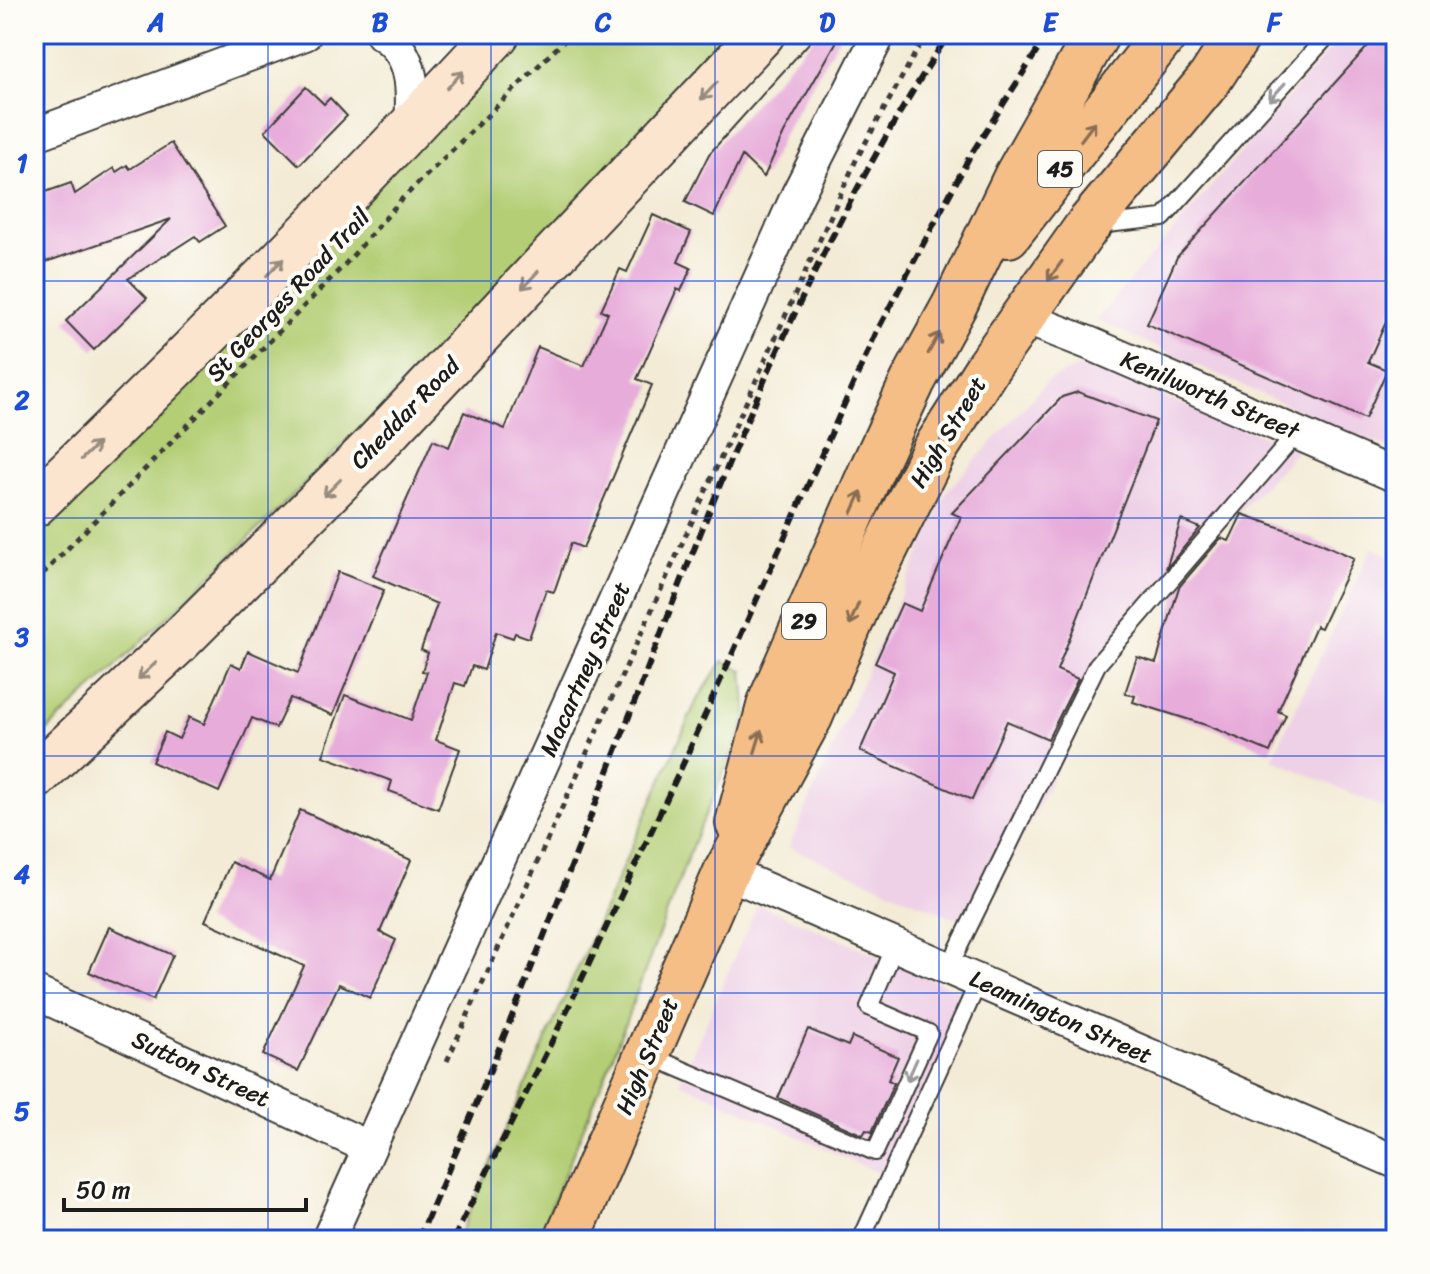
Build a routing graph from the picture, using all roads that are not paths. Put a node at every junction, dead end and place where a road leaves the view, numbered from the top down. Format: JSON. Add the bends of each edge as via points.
{"nodes":[{"id":1,"x":305,"y":34,"type":"edge"},
{"id":2,"x":382,"y":34,"type":"edge"},
{"id":3,"x":497,"y":34,"type":"edge"},
{"id":4,"x":762,"y":34,"type":"edge"},
{"id":5,"x":879,"y":34,"type":"edge"},
{"id":6,"x":897,"y":34,"type":"edge"},
{"id":7,"x":1097,"y":34,"type":"edge"},
{"id":8,"x":1165,"y":34,"type":"edge"},
{"id":9,"x":1239,"y":34,"type":"edge"},
{"id":10,"x":1249,"y":34,"type":"edge"},
{"id":11,"x":1329,"y":34,"type":"edge"},
{"id":12,"x":1209,"y":80,"type":"junction"},
{"id":13,"x":847,"y":100,"type":"junction"},
{"id":14,"x":411,"y":128,"type":"junction"},
{"id":15,"x":34,"y":135,"type":"edge"},
{"id":16,"x":1088,"y":225,"type":"junction"},
{"id":17,"x":955,"y":304,"type":"junction"},
{"id":18,"x":1022,"y":317,"type":"junction"},
{"id":19,"x":1298,"y":432,"type":"junction"},
{"id":20,"x":1396,"y":441,"type":"edge"},
{"id":21,"x":1390,"y":474,"type":"edge"},
{"id":22,"x":34,"y":505,"type":"edge"},
{"id":23,"x":34,"y":778,"type":"edge"},
{"id":24,"x":726,"y":872,"type":"junction"},
{"id":25,"x":896,"y":944,"type":"junction"},
{"id":26,"x":949,"y":967,"type":"junction"},
{"id":27,"x":979,"y":981,"type":"junction"},
{"id":28,"x":34,"y":992,"type":"edge"},
{"id":29,"x":647,"y":1055,"type":"junction"},
{"id":30,"x":368,"y":1147,"type":"junction"},
{"id":31,"x":1396,"y":1162,"type":"edge"},
{"id":32,"x":328,"y":1240,"type":"edge"},
{"id":33,"x":567,"y":1240,"type":"edge"},
{"id":34,"x":861,"y":1240,"type":"edge"}],
"edges":[{"from":1,"to":15,"type":"street"},
{"from":2,"to":14,"type":"street","via":[[403,55],[411,74]]},
{"from":14,"to":3,"type":"main road","one_way":true},
{"from":4,"to":23,"type":"main road","name":"Cheddar Road","one_way":true,"via":[[374,446]]},
{"from":5,"to":13,"type":"street","name":"Macartney Street"},
{"from":6,"to":13,"type":"street","name":"Macartney Street"},
{"from":7,"to":17,"type":"main road","name":"High Street","number":"29","via":[[1017,175]]},
{"from":17,"to":8,"type":"main road","number":"45","one_way":true},
{"from":9,"to":12,"type":"main road","name":"High Street","number":"29"},
{"from":10,"to":12,"type":"main road"},
{"from":11,"to":16,"type":"lane","one_way":true,"via":[[1163,218]]},
{"from":12,"to":16,"type":"main road","name":"High Street","number":"29"},
{"from":13,"to":30,"type":"street","name":"Macartney Street","via":[[798,194]]},
{"from":22,"to":14,"type":"main road","one_way":true,"via":[[174,371]]},
{"from":16,"to":18,"type":"main road","name":"High Street","number":"29","one_way":true},
{"from":24,"to":17,"type":"main road","name":"High Street","number":"29","one_way":true,"via":[[770,703],[893,423]]},
{"from":18,"to":19,"type":"street","name":"Kenilworth Street"},
{"from":18,"to":24,"type":"main road","name":"High Street","number":"29","one_way":true,"via":[[914,489],[810,717]]},
{"from":19,"to":21,"type":"street","name":"Kenilworth Street"},
{"from":19,"to":26,"type":"lane","via":[[1097,665]]},
{"from":20,"to":21,"type":"lane"},
{"from":24,"to":25,"type":"street","name":"Leamington Street"},
{"from":24,"to":29,"type":"main road","name":"High Street","number":"29"},
{"from":25,"to":26,"type":"street","name":"Leamington Street"},
{"from":25,"to":29,"type":"lane","one_way":true,"via":[[869,1007],[929,1033],[875,1152]]},
{"from":26,"to":27,"type":"street","name":"Leamington Street"},
{"from":27,"to":31,"type":"street","name":"Leamington Street"},
{"from":27,"to":34,"type":"lane"},
{"from":28,"to":30,"type":"street","name":"Sutton Street"},
{"from":29,"to":33,"type":"main road","name":"High Street","number":"29"},
{"from":30,"to":32,"type":"street","name":"Macartney Street"}]}
